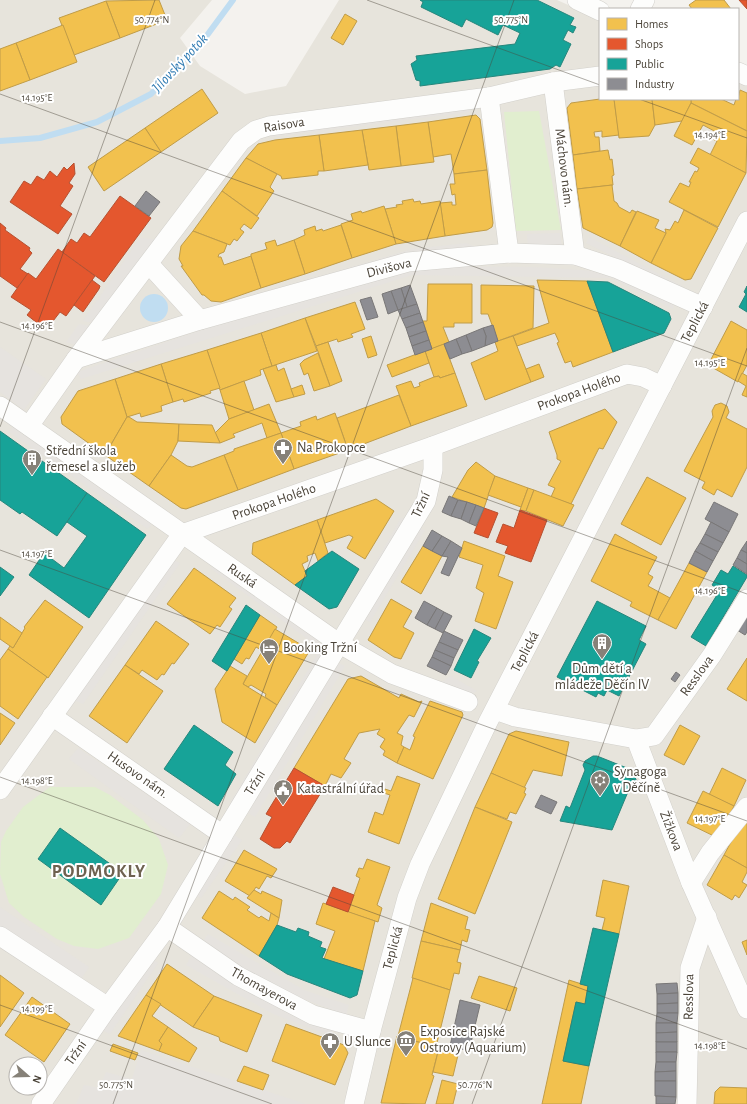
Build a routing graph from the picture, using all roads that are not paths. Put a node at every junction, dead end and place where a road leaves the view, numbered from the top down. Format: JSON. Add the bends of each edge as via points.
{"nodes":[{"id":1,"x":577,"y":0,"type":"edge"},
{"id":2,"x":599,"y":10,"type":"edge"},
{"id":3,"x":599,"y":76,"type":"edge"},
{"id":4,"x":553,"y":82,"type":"junction"},
{"id":5,"x":489,"y":97,"type":"junction"},
{"id":6,"x":747,"y":221,"type":"edge"},
{"id":7,"x":509,"y":252,"type":"junction"},
{"id":8,"x":575,"y":255,"type":"junction"},
{"id":9,"x":149,"y":264,"type":"junction"},
{"id":10,"x":703,"y":306,"type":"junction"},
{"id":11,"x":200,"y":320,"type":"junction"},
{"id":12,"x":76,"y":359,"type":"junction"},
{"id":13,"x":662,"y":386,"type":"junction"},
{"id":14,"x":0,"y":406,"type":"edge"},
{"id":15,"x":29,"y":426,"type":"junction"},
{"id":16,"x":432,"y":446,"type":"junction"},
{"id":17,"x":182,"y":534,"type":"junction"},
{"id":18,"x":747,"y":599,"type":"edge"},
{"id":19,"x":340,"y":644,"type":"junction"},
{"id":20,"x":468,"y":702,"type":"dead end"},
{"id":21,"x":495,"y":710,"type":"junction"},
{"id":22,"x":52,"y":716,"type":"junction"},
{"id":23,"x":636,"y":739,"type":"junction"},
{"id":24,"x":0,"y":790,"type":"edge"},
{"id":25,"x":747,"y":808,"type":"edge"},
{"id":26,"x":223,"y":835,"type":"junction"},
{"id":27,"x":690,"y":883,"type":"junction"},
{"id":28,"x":707,"y":917,"type":"junction"},
{"id":29,"x":167,"y":927,"type":"junction"},
{"id":30,"x":0,"y":936,"type":"edge"},
{"id":31,"x":108,"y":1007,"type":"junction"},
{"id":32,"x":747,"y":1009,"type":"edge"},
{"id":33,"x":371,"y":1031,"type":"junction"},
{"id":34,"x":41,"y":1104,"type":"edge"},
{"id":35,"x":354,"y":1104,"type":"edge"},
{"id":36,"x":687,"y":1104,"type":"edge"}],
"edges":[{"from":1,"to":2,"type":"street"},
{"from":3,"to":4,"type":"street","name":"Raisova"},
{"from":4,"to":5,"type":"street","name":"Raisova"},
{"from":4,"to":8,"type":"street","name":"Máchovo nám."},
{"from":5,"to":7,"type":"street"},
{"from":5,"to":9,"type":"street","name":"Raisova","via":[[277,125],[256,130],[241,141]]},
{"from":6,"to":10,"type":"street","name":"Teplická"},
{"from":7,"to":8,"type":"street","name":"Divišova"},
{"from":7,"to":11,"type":"street","name":"Divišova","via":[[408,262]]},
{"from":8,"to":10,"type":"street","name":"Divišova","via":[[618,269]]},
{"from":9,"to":11,"type":"street"},
{"from":9,"to":12,"type":"street","name":"Raisova"},
{"from":10,"to":13,"type":"street","name":"Teplická"},
{"from":11,"to":12,"type":"street","name":"Divišova"},
{"from":12,"to":15,"type":"street","name":"Raisova"},
{"from":13,"to":16,"type":"street","name":"Prokopa Holého","via":[[643,377],[627,374]]},
{"from":13,"to":21,"type":"street","name":"Teplická"},
{"from":14,"to":15,"type":"street","name":"Ruská"},
{"from":15,"to":17,"type":"street","name":"Ruská"},
{"from":16,"to":17,"type":"street","name":"Prokopa Holého"},
{"from":16,"to":19,"type":"street","name":"Tržní","via":[[433,470],[426,501]]},
{"from":17,"to":19,"type":"street","name":"Ruská"},
{"from":17,"to":22,"type":"street"},
{"from":18,"to":23,"type":"street","name":"Resslova","via":[[712,655],[654,736]]},
{"from":19,"to":20,"type":"street","name":"Ruská","via":[[392,674]]},
{"from":19,"to":26,"type":"street","name":"Tržní"},
{"from":21,"to":23,"type":"street","via":[[515,717]]},
{"from":21,"to":33,"type":"street","name":"Teplická","via":[[420,864],[407,898]]},
{"from":22,"to":24,"type":"street"},
{"from":22,"to":26,"type":"street","name":"Husovo nám."},
{"from":23,"to":27,"type":"street","name":"Žižkova"},
{"from":25,"to":27,"type":"street","via":[[710,853]]},
{"from":26,"to":29,"type":"street","name":"Tržní"},
{"from":27,"to":28,"type":"street","name":"Žižkova"},
{"from":28,"to":32,"type":"street","name":"Žižkova"},
{"from":28,"to":36,"type":"street","name":"Resslova","via":[[690,968]]},
{"from":29,"to":31,"type":"street","name":"Tržní"},
{"from":29,"to":33,"type":"street","name":"Thomayerova","via":[[238,976],[306,1011]]},
{"from":30,"to":31,"type":"street"},
{"from":31,"to":34,"type":"street","name":"Tržní"},
{"from":33,"to":35,"type":"street","name":"Teplická"}]}
